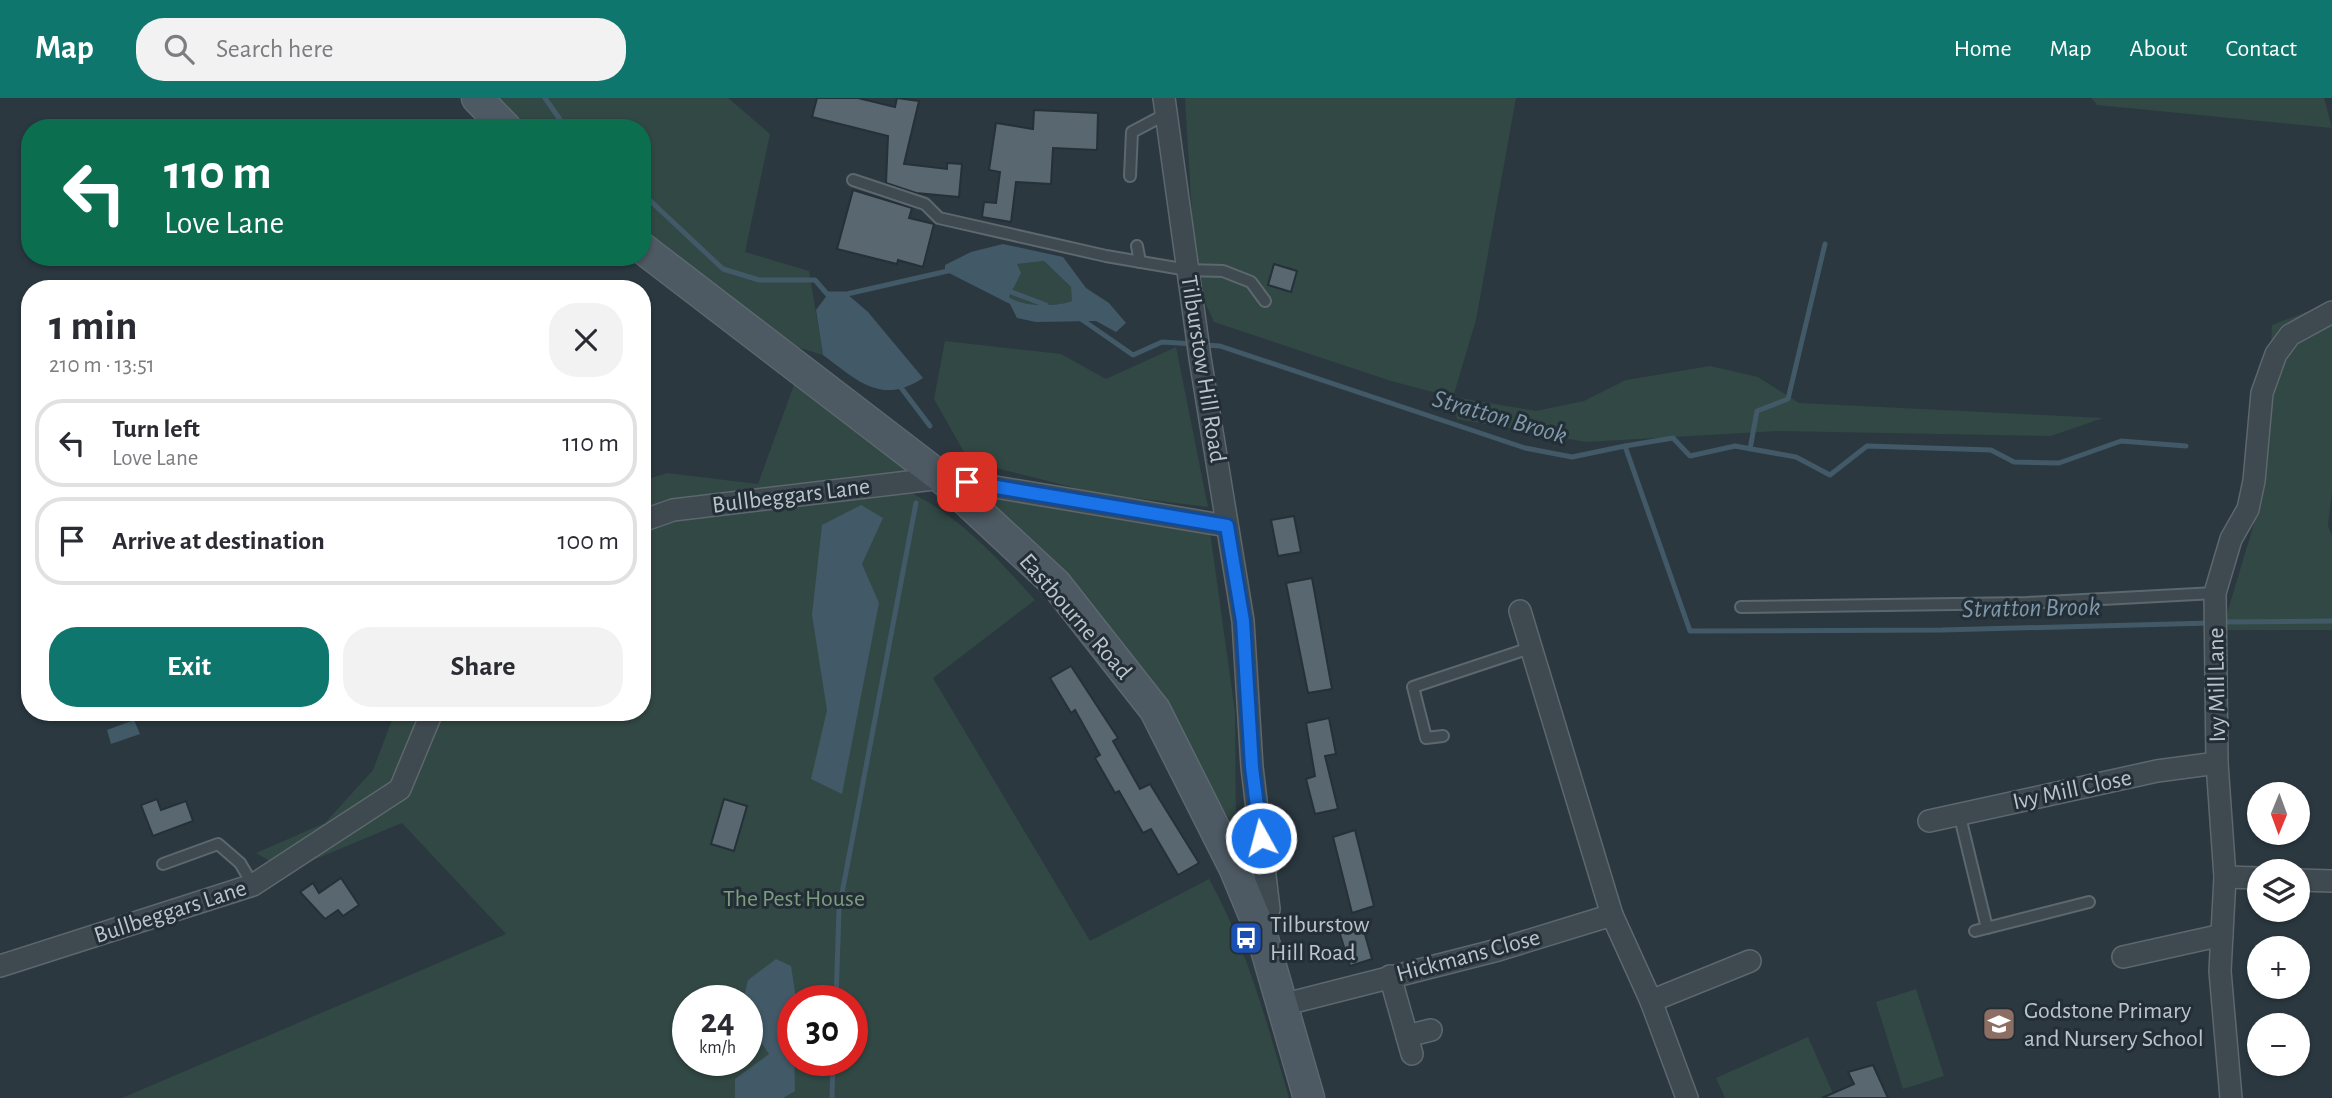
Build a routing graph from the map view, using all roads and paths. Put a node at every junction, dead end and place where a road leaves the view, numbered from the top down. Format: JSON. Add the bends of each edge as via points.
{"nodes":[{"id":1,"x":477,"y":98,"type":"edge"},
{"id":2,"x":1165,"y":106,"type":"edge"},
{"id":3,"x":497,"y":119,"type":"edge"},
{"id":4,"x":1130,"y":176,"type":"dead end"},
{"id":5,"x":853,"y":180,"type":"dead end"},
{"id":6,"x":1137,"y":246,"type":"dead end"},
{"id":7,"x":651,"y":255,"type":"edge"},
{"id":8,"x":1140,"y":262,"type":"junction"},
{"id":9,"x":1188,"y":270,"type":"junction"},
{"id":10,"x":1265,"y":301,"type":"dead end"},
{"id":11,"x":2332,"y":312,"type":"edge"},
{"id":12,"x":942,"y":478,"type":"junction"},
{"id":13,"x":651,"y":519,"type":"edge"},
{"id":14,"x":1227,"y":526,"type":"junction"},
{"id":15,"x":2215,"y":593,"type":"junction"},
{"id":16,"x":1741,"y":607,"type":"dead end"},
{"id":17,"x":1520,"y":611,"type":"dead end"},
{"id":18,"x":1533,"y":647,"type":"junction"},
{"id":19,"x":428,"y":721,"type":"edge"},
{"id":20,"x":1443,"y":736,"type":"dead end"},
{"id":21,"x":2217,"y":763,"type":"junction"},
{"id":22,"x":1959,"y":813,"type":"junction"},
{"id":23,"x":1929,"y":821,"type":"dead end"},
{"id":24,"x":163,"y":864,"type":"dead end"},
{"id":25,"x":2225,"y":877,"type":"junction"},
{"id":26,"x":2247,"y":878,"type":"edge"},
{"id":27,"x":2310,"y":880,"type":"edge"},
{"id":28,"x":2332,"y":881,"type":"edge"},
{"id":29,"x":253,"y":885,"type":"junction"},
{"id":30,"x":2089,"y":902,"type":"dead end"},
{"id":31,"x":1612,"y":915,"type":"junction"},
{"id":32,"x":1261,"y":932,"type":"junction"},
{"id":33,"x":2222,"y":935,"type":"junction"},
{"id":34,"x":2123,"y":957,"type":"dead end"},
{"id":35,"x":1750,"y":961,"type":"dead end"},
{"id":36,"x":0,"y":966,"type":"edge"},
{"id":37,"x":1390,"y":976,"type":"junction"},
{"id":38,"x":1651,"y":1000,"type":"junction"},
{"id":39,"x":1282,"y":1005,"type":"junction"},
{"id":40,"x":1431,"y":1030,"type":"dead end"},
{"id":41,"x":1310,"y":1098,"type":"edge"},
{"id":42,"x":1687,"y":1098,"type":"edge"},
{"id":43,"x":2231,"y":1098,"type":"edge"}],
"edges":[{"from":1,"to":3,"type":"main road"},
{"from":2,"to":4,"type":"lane","via":[[1132,132]]},
{"from":2,"to":9,"type":"street","name":"Tilburstow Hill Road"},
{"from":5,"to":8,"type":"lane","via":[[925,204],[939,218]]},
{"from":6,"to":8,"type":"lane"},
{"from":7,"to":12,"type":"main road","name":"Eastbourne Road"},
{"from":8,"to":9,"type":"lane"},
{"from":9,"to":10,"type":"lane","via":[[1223,271],[1251,282]]},
{"from":9,"to":14,"type":"street","name":"Tilburstow Hill Road"},
{"from":11,"to":15,"type":"street","name":"Ivy Mill Lane","via":[[2290,335],[2276,354],[2262,393],[2248,509],[2231,539]]},
{"from":12,"to":13,"type":"street","name":"Bullbeggars Lane","via":[[673,510]]},
{"from":12,"to":14,"type":"street","name":"Bullbeggars Lane"},
{"from":12,"to":32,"type":"main road","name":"Eastbourne Road","via":[[1056,584],[1155,710],[1234,867]]},
{"from":14,"to":32,"type":"street","name":"Tilburstow Hill Road","via":[[1243,621],[1252,767],[1269,909]]},
{"from":15,"to":16,"type":"lane","via":[[2027,603]]},
{"from":15,"to":21,"type":"street","name":"Ivy Mill Lane"},
{"from":17,"to":18,"type":"street"},
{"from":18,"to":20,"type":"lane","via":[[1413,687],[1426,738]]},
{"from":18,"to":31,"type":"street"},
{"from":19,"to":29,"type":"street","name":"Bullbeggars Lane","via":[[400,789]]},
{"from":21,"to":22,"type":"street","name":"Ivy Mill Close","via":[[2157,771]]},
{"from":21,"to":25,"type":"street","name":"Ivy Mill Lane"},
{"from":22,"to":23,"type":"street","name":"Ivy Mill Close"},
{"from":22,"to":30,"type":"lane","via":[[1981,929]]},
{"from":24,"to":29,"type":"lane","via":[[219,844],[240,863]]},
{"from":25,"to":26,"type":"street"},
{"from":25,"to":33,"type":"street","name":"Ivy Mill Lane"},
{"from":27,"to":28,"type":"street"},
{"from":29,"to":36,"type":"street","name":"Bullbeggars Lane"},
{"from":31,"to":37,"type":"street","name":"Hickmans Close","via":[[1498,950]]},
{"from":31,"to":38,"type":"street"},
{"from":32,"to":39,"type":"main road","name":"Eastbourne Road"},
{"from":33,"to":34,"type":"street"},
{"from":33,"to":43,"type":"street","name":"Ivy Mill Lane","via":[[2220,971]]},
{"from":35,"to":38,"type":"street"},
{"from":37,"to":39,"type":"street","name":"Hickmans Close"},
{"from":37,"to":40,"type":"street","via":[[1410,1045]]},
{"from":38,"to":42,"type":"street"},
{"from":39,"to":41,"type":"main road","name":"Eastbourne Road"}]}
